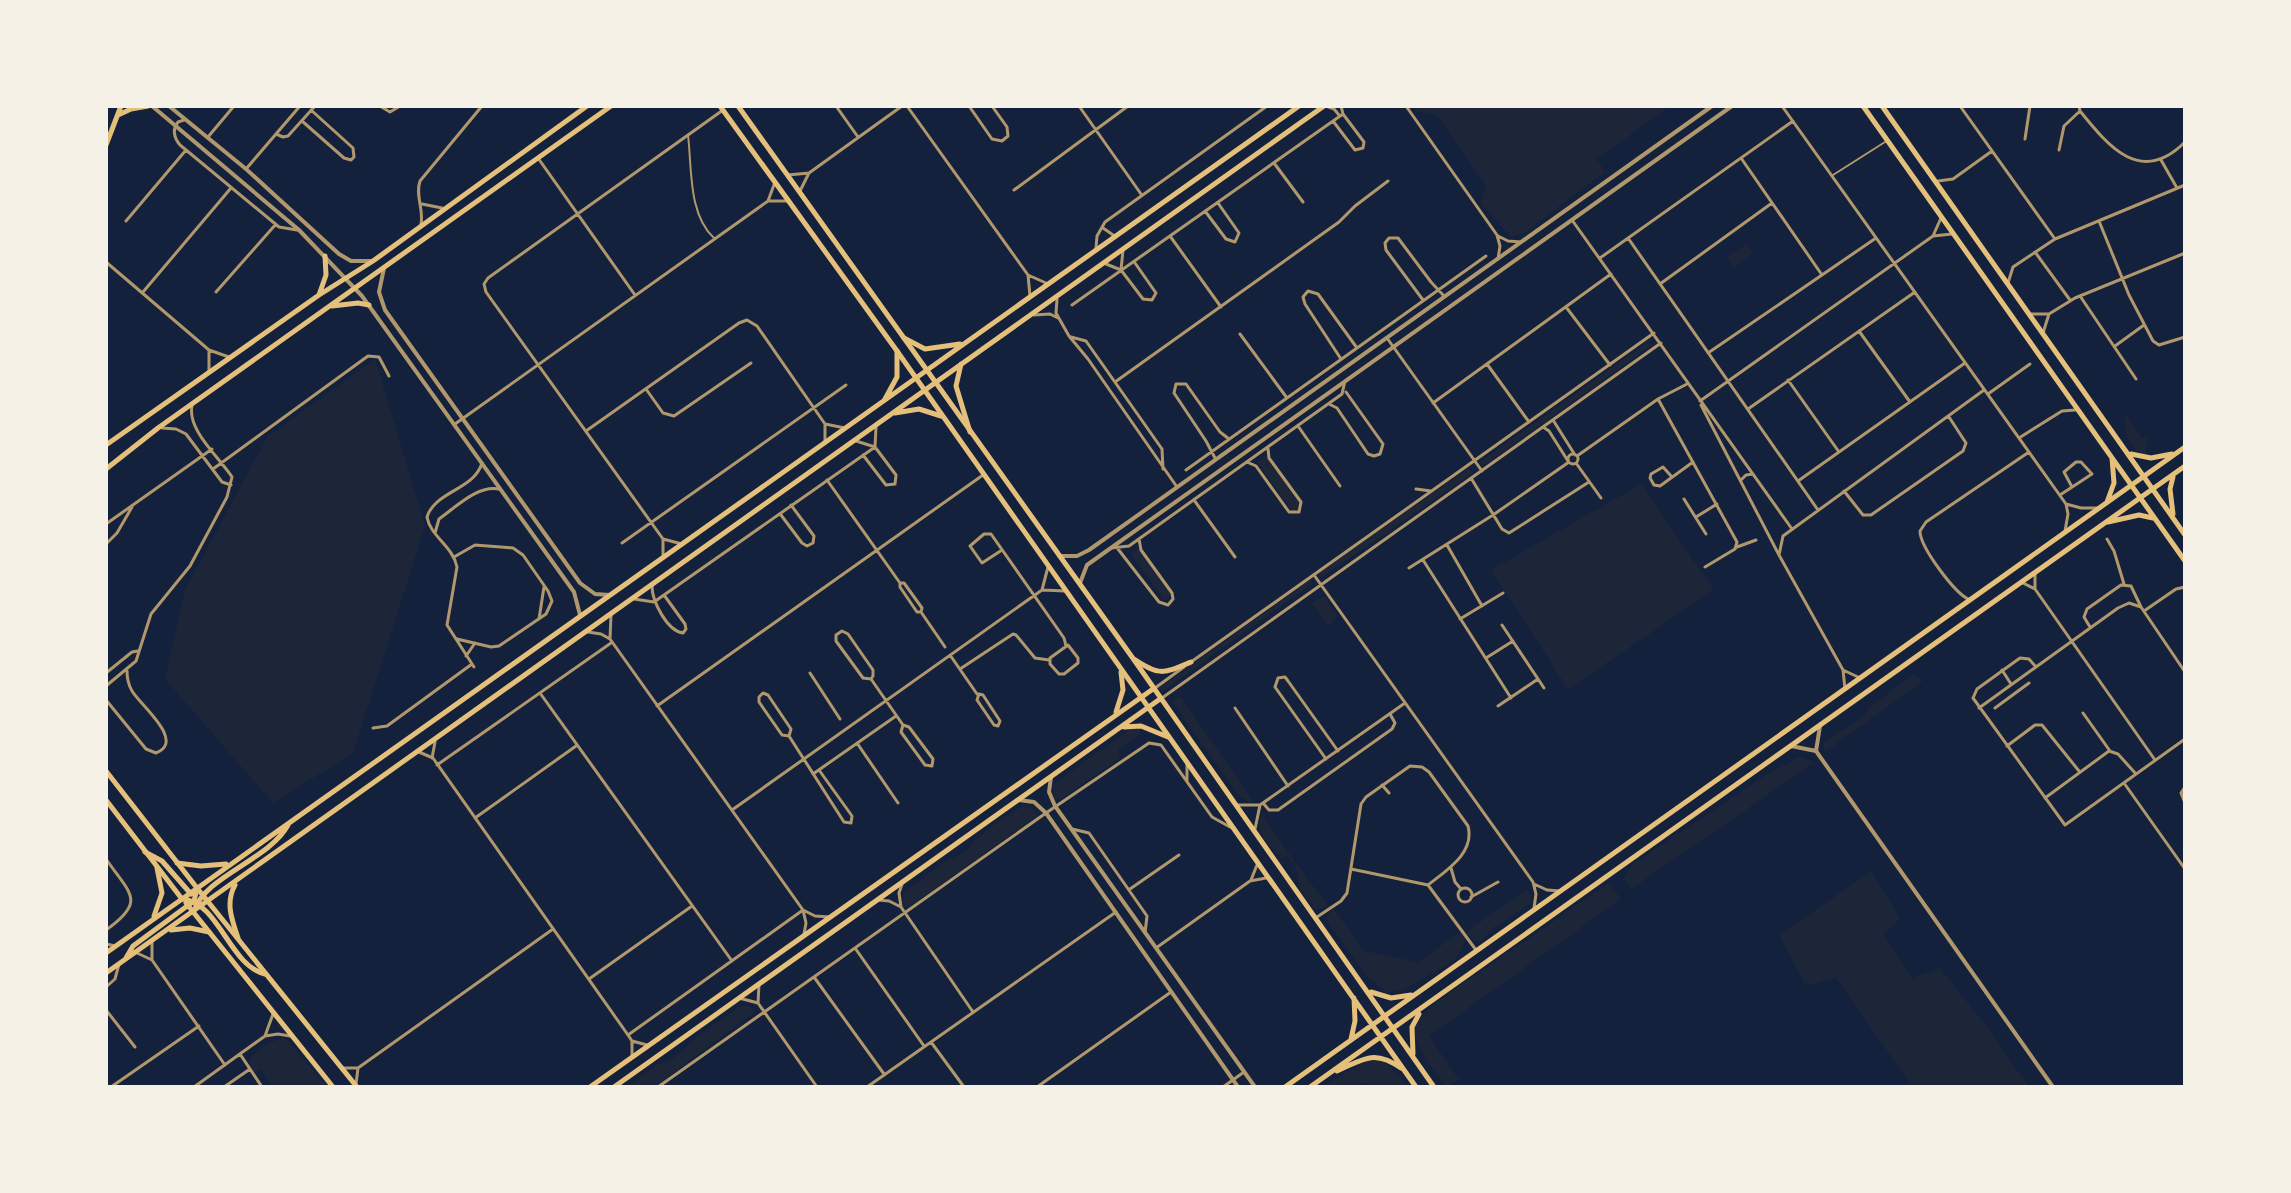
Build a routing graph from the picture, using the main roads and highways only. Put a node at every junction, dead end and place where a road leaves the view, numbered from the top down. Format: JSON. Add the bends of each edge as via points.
{"nodes":[{"id":1,"x":121,"y":106,"type":"edge"},
{"id":2,"x":150,"y":106,"type":"edge"},
{"id":3,"x":587,"y":106,"type":"edge"},
{"id":4,"x":611,"y":106,"type":"edge"},
{"id":5,"x":738,"y":106,"type":"edge"},
{"id":6,"x":1299,"y":106,"type":"edge"},
{"id":7,"x":1325,"y":106,"type":"edge"},
{"id":8,"x":1863,"y":106,"type":"edge"},
{"id":9,"x":1882,"y":106,"type":"edge"},
{"id":10,"x":721,"y":108,"type":"edge"},
{"id":11,"x":117,"y":116,"type":"junction"},
{"id":12,"x":106,"y":145,"type":"edge"},
{"id":13,"x":324,"y":256,"type":"road end"},
{"id":14,"x":319,"y":295,"type":"junction"},
{"id":15,"x":369,"y":305,"type":"road end"},
{"id":16,"x":331,"y":306,"type":"junction"},
{"id":17,"x":904,"y":338,"type":"junction"},
{"id":18,"x":965,"y":342,"type":"junction"},
{"id":19,"x":897,"y":351,"type":"junction"},
{"id":20,"x":961,"y":363,"type":"junction"},
{"id":21,"x":927,"y":370,"type":"junction"},
{"id":22,"x":915,"y":379,"type":"junction"},
{"id":23,"x":935,"y":382,"type":"junction"},
{"id":24,"x":923,"y":390,"type":"junction"},
{"id":25,"x":882,"y":403,"type":"junction"},
{"id":26,"x":890,"y":414,"type":"junction"},
{"id":27,"x":941,"y":416,"type":"junction"},
{"id":28,"x":970,"y":432,"type":"junction"},
{"id":29,"x":106,"y":445,"type":"edge"},
{"id":30,"x":2185,"y":447,"type":"edge"},
{"id":31,"x":2111,"y":453,"type":"junction"},
{"id":32,"x":2129,"y":453,"type":"junction"},
{"id":33,"x":2177,"y":453,"type":"junction"},
{"id":34,"x":2185,"y":466,"type":"edge"},
{"id":35,"x":106,"y":469,"type":"edge"},
{"id":36,"x":2145,"y":475,"type":"junction"},
{"id":37,"x":2174,"y":475,"type":"junction"},
{"id":38,"x":2132,"y":485,"type":"junction"},
{"id":39,"x":2154,"y":488,"type":"junction"},
{"id":40,"x":2141,"y":497,"type":"junction"},
{"id":41,"x":2106,"y":504,"type":"junction"},
{"id":42,"x":2156,"y":519,"type":"junction"},
{"id":43,"x":2174,"y":519,"type":"junction"},
{"id":44,"x":2104,"y":523,"type":"junction"},
{"id":45,"x":2185,"y":535,"type":"edge"},
{"id":46,"x":2185,"y":561,"type":"edge"},
{"id":47,"x":1132,"y":657,"type":"junction"},
{"id":48,"x":1191,"y":662,"type":"road end"},
{"id":49,"x":1120,"y":667,"type":"junction"},
{"id":50,"x":1153,"y":689,"type":"junction"},
{"id":51,"x":1141,"y":697,"type":"junction"},
{"id":52,"x":1160,"y":699,"type":"junction"},
{"id":53,"x":1148,"y":707,"type":"junction"},
{"id":54,"x":1112,"y":718,"type":"junction"},
{"id":55,"x":1119,"y":729,"type":"junction"},
{"id":56,"x":1169,"y":737,"type":"junction"},
{"id":57,"x":106,"y":771,"type":"edge"},
{"id":58,"x":106,"y":800,"type":"edge"},
{"id":59,"x":288,"y":824,"type":"junction"},
{"id":60,"x":145,"y":852,"type":"junction"},
{"id":61,"x":177,"y":863,"type":"junction"},
{"id":62,"x":231,"y":863,"type":"junction"},
{"id":63,"x":157,"y":868,"type":"junction"},
{"id":64,"x":238,"y":880,"type":"junction"},
{"id":65,"x":197,"y":888,"type":"junction"},
{"id":66,"x":190,"y":893,"type":"junction"},
{"id":67,"x":203,"y":895,"type":"junction"},
{"id":68,"x":182,"y":899,"type":"junction"},
{"id":69,"x":208,"y":902,"type":"junction"},
{"id":70,"x":195,"y":903,"type":"junction"},
{"id":71,"x":194,"y":912,"type":"junction"},
{"id":72,"x":152,"y":920,"type":"junction"},
{"id":73,"x":166,"y":931,"type":"junction"},
{"id":74,"x":209,"y":932,"type":"junction"},
{"id":75,"x":238,"y":938,"type":"junction"},
{"id":76,"x":106,"y":953,"type":"edge"},
{"id":77,"x":126,"y":959,"type":"junction"},
{"id":78,"x":106,"y":973,"type":"edge"},
{"id":79,"x":265,"y":974,"type":"junction"},
{"id":80,"x":1368,"y":991,"type":"junction"},
{"id":81,"x":1416,"y":994,"type":"junction"},
{"id":82,"x":1354,"y":997,"type":"junction"},
{"id":83,"x":1421,"y":1010,"type":"junction"},
{"id":84,"x":1385,"y":1016,"type":"junction"},
{"id":85,"x":1374,"y":1024,"type":"junction"},
{"id":86,"x":1394,"y":1028,"type":"junction"},
{"id":87,"x":1382,"y":1036,"type":"junction"},
{"id":88,"x":1351,"y":1040,"type":"junction"},
{"id":89,"x":1414,"y":1057,"type":"junction"},
{"id":90,"x":1405,"y":1071,"type":"junction"},
{"id":91,"x":1322,"y":1078,"type":"junction"},
{"id":92,"x":356,"y":1086,"type":"edge"},
{"id":93,"x":333,"y":1087,"type":"edge"},
{"id":94,"x":590,"y":1087,"type":"edge"},
{"id":95,"x":615,"y":1087,"type":"edge"},
{"id":96,"x":1285,"y":1087,"type":"edge"},
{"id":97,"x":1310,"y":1087,"type":"edge"},
{"id":98,"x":1416,"y":1087,"type":"edge"},
{"id":99,"x":1434,"y":1087,"type":"edge"}],
"edges":[{"from":1,"to":11,"type":"main road"},
{"from":2,"to":11,"type":"main road"},
{"from":3,"to":14,"type":"main road"},
{"from":4,"to":16,"type":"main road"},
{"from":5,"to":17,"type":"main road"},
{"from":6,"to":18,"type":"main road"},
{"from":7,"to":20,"type":"main road"},
{"from":8,"to":31,"type":"main road"},
{"from":9,"to":32,"type":"main road"},
{"from":10,"to":19,"type":"main road"},
{"from":11,"to":12,"type":"main road"},
{"from":13,"to":14,"type":"main road","via":[[326,275]]},
{"from":14,"to":29,"type":"main road"},
{"from":15,"to":16,"type":"main road"},
{"from":16,"to":35,"type":"main road"},
{"from":17,"to":18,"type":"main road","via":[[925,349]]},
{"from":17,"to":21,"type":"main road"},
{"from":18,"to":21,"type":"main road"},
{"from":19,"to":22,"type":"main road"},
{"from":19,"to":25,"type":"main road","via":[[897,377]]},
{"from":20,"to":23,"type":"main road"},
{"from":20,"to":28,"type":"main road","via":[[956,386]]},
{"from":21,"to":22,"type":"main road"},
{"from":21,"to":23,"type":"main road"},
{"from":22,"to":24,"type":"main road"},
{"from":22,"to":25,"type":"main road"},
{"from":23,"to":24,"type":"main road"},
{"from":23,"to":28,"type":"main road"},
{"from":24,"to":26,"type":"main road"},
{"from":24,"to":27,"type":"main road"},
{"from":25,"to":59,"type":"main road"},
{"from":26,"to":27,"type":"main road","via":[[916,409]]},
{"from":26,"to":64,"type":"main road"},
{"from":27,"to":49,"type":"main road"},
{"from":28,"to":47,"type":"main road"},
{"from":30,"to":33,"type":"main road"},
{"from":31,"to":38,"type":"main road"},
{"from":31,"to":41,"type":"main road","via":[[2114,483]]},
{"from":32,"to":33,"type":"main road","via":[[2151,458]]},
{"from":32,"to":36,"type":"main road"},
{"from":33,"to":36,"type":"main road"},
{"from":34,"to":37,"type":"main road"},
{"from":36,"to":38,"type":"main road"},
{"from":36,"to":39,"type":"main road"},
{"from":37,"to":39,"type":"main road"},
{"from":37,"to":43,"type":"main road"},
{"from":38,"to":40,"type":"main road"},
{"from":38,"to":41,"type":"main road"},
{"from":39,"to":40,"type":"main road"},
{"from":39,"to":43,"type":"main road"},
{"from":40,"to":42,"type":"main road"},
{"from":40,"to":44,"type":"main road"},
{"from":41,"to":81,"type":"main road"},
{"from":42,"to":44,"type":"main road","via":[[2139,515]]},
{"from":42,"to":46,"type":"main road"},
{"from":43,"to":45,"type":"main road"},
{"from":44,"to":83,"type":"main road"},
{"from":47,"to":48,"type":"main road","via":[[1156,673]]},
{"from":47,"to":50,"type":"main road"},
{"from":49,"to":51,"type":"main road"},
{"from":49,"to":54,"type":"main road","via":[[1122,699]]},
{"from":50,"to":51,"type":"main road"},
{"from":50,"to":52,"type":"main road"},
{"from":51,"to":53,"type":"main road"},
{"from":51,"to":54,"type":"main road"},
{"from":52,"to":53,"type":"main road"},
{"from":52,"to":80,"type":"main road"},
{"from":53,"to":55,"type":"main road"},
{"from":53,"to":56,"type":"main road"},
{"from":54,"to":94,"type":"main road"},
{"from":55,"to":56,"type":"main road","via":[[1141,726]]},
{"from":55,"to":95,"type":"main road"},
{"from":56,"to":82,"type":"main road"},
{"from":57,"to":61,"type":"main road"},
{"from":58,"to":60,"type":"main road"},
{"from":59,"to":62,"type":"main road"},
{"from":59,"to":67,"type":"main road","via":[[275,842]]},
{"from":60,"to":63,"type":"main road"},
{"from":60,"to":66,"type":"main road","via":[[162,861]]},
{"from":61,"to":62,"type":"main road"},
{"from":61,"to":65,"type":"main road"},
{"from":62,"to":65,"type":"main road"},
{"from":63,"to":68,"type":"main road"},
{"from":63,"to":72,"type":"main road","via":[[161,899]]},
{"from":64,"to":69,"type":"main road"},
{"from":64,"to":75,"type":"main road","via":[[230,900]]},
{"from":65,"to":66,"type":"main road"},
{"from":65,"to":67,"type":"main road"},
{"from":65,"to":70,"type":"main road"},
{"from":66,"to":68,"type":"main road"},
{"from":66,"to":70,"type":"main road"},
{"from":67,"to":69,"type":"main road"},
{"from":67,"to":70,"type":"main road"},
{"from":68,"to":70,"type":"main road"},
{"from":68,"to":72,"type":"main road"},
{"from":69,"to":70,"type":"main road"},
{"from":69,"to":75,"type":"main road"},
{"from":70,"to":71,"type":"main road"},
{"from":70,"to":77,"type":"main road","via":[[133,946]]},
{"from":70,"to":79,"type":"main road","via":[[249,966]]},
{"from":71,"to":73,"type":"main road"},
{"from":71,"to":74,"type":"main road"},
{"from":72,"to":76,"type":"main road"},
{"from":73,"to":74,"type":"main road"},
{"from":73,"to":77,"type":"main road"},
{"from":74,"to":93,"type":"main road"},
{"from":75,"to":79,"type":"main road"},
{"from":77,"to":78,"type":"main road"},
{"from":79,"to":92,"type":"main road"},
{"from":80,"to":81,"type":"main road","via":[[1391,998]]},
{"from":80,"to":84,"type":"main road"},
{"from":81,"to":84,"type":"main road"},
{"from":82,"to":85,"type":"main road"},
{"from":82,"to":88,"type":"main road"},
{"from":83,"to":86,"type":"main road"},
{"from":83,"to":89,"type":"main road","via":[[1412,1027]]},
{"from":84,"to":85,"type":"main road"},
{"from":84,"to":86,"type":"main road"},
{"from":85,"to":87,"type":"main road"},
{"from":85,"to":88,"type":"main road"},
{"from":86,"to":87,"type":"main road"},
{"from":86,"to":89,"type":"main road"},
{"from":87,"to":90,"type":"main road"},
{"from":87,"to":91,"type":"main road"},
{"from":88,"to":96,"type":"main road"},
{"from":89,"to":99,"type":"main road"},
{"from":90,"to":91,"type":"main road","via":[[1375,1056]]},
{"from":90,"to":98,"type":"main road"},
{"from":91,"to":97,"type":"main road"}]}
